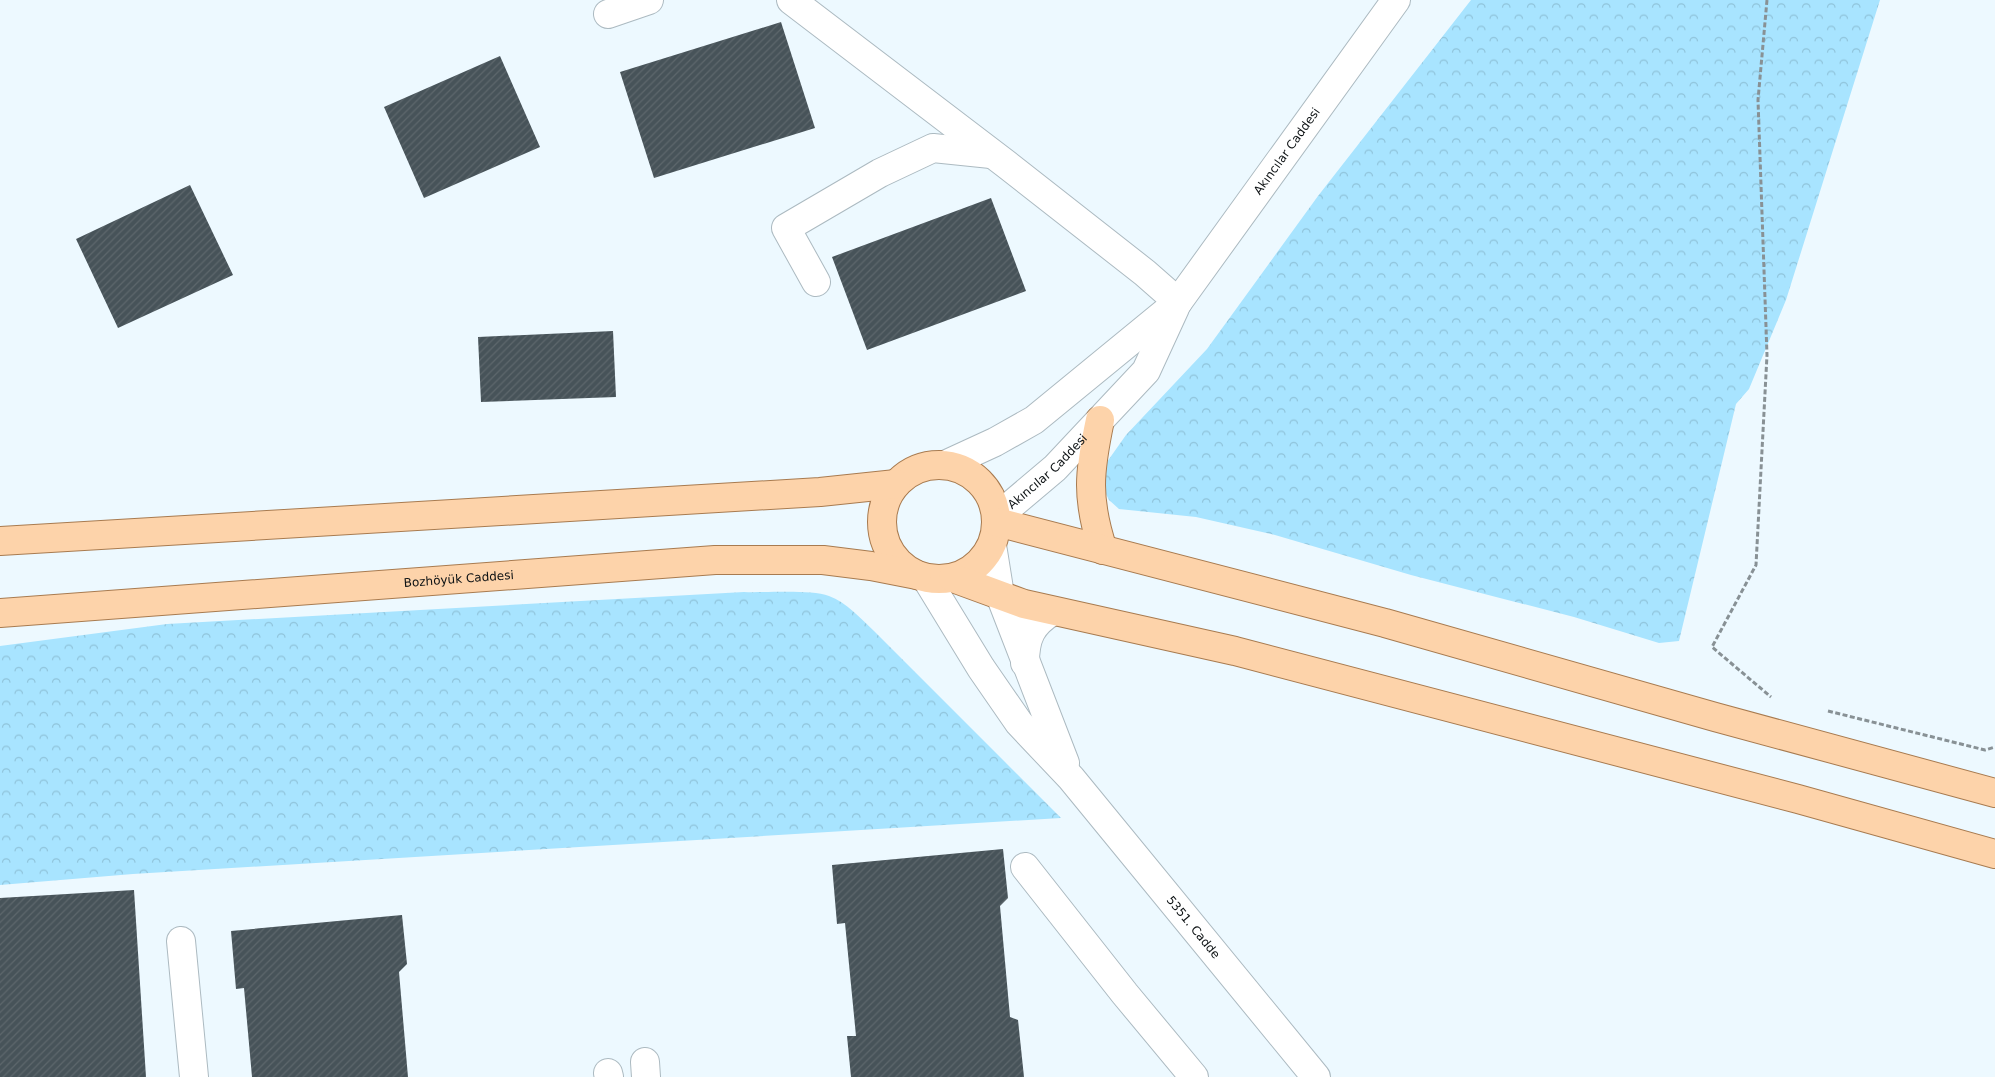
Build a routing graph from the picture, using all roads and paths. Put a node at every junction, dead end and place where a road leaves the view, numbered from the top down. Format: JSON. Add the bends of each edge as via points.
{"nodes":[{"id":1,"x":649,"y":0,"type":"edge"},
{"id":2,"x":791,"y":0,"type":"edge"},
{"id":3,"x":1396,"y":0,"type":"edge"},
{"id":4,"x":1767,"y":0,"type":"edge"},
{"id":5,"x":608,"y":14,"type":"dead end"},
{"id":6,"x":992,"y":154,"type":"junction"},
{"id":7,"x":816,"y":282,"type":"dead end"},
{"id":8,"x":1178,"y":302,"type":"junction"},
{"id":9,"x":1100,"y":420,"type":"junction"},
{"id":10,"x":945,"y":465,"type":"junction"},
{"id":11,"x":896,"y":484,"type":"junction"},
{"id":12,"x":995,"y":528,"type":"junction"},
{"id":13,"x":0,"y":541,"type":"edge"},
{"id":14,"x":1103,"y":550,"type":"junction"},
{"id":15,"x":921,"y":576,"type":"junction"},
{"id":16,"x":953,"y":578,"type":"junction"},
{"id":17,"x":1000,"y":595,"type":"junction"},
{"id":18,"x":1053,"y":611,"type":"junction"},
{"id":19,"x":0,"y":613,"type":"edge"},
{"id":20,"x":1025,"y":663,"type":"junction"},
{"id":21,"x":1781,"y":699,"type":"dead end"},
{"id":22,"x":1827,"y":711,"type":"dead end"},
{"id":23,"x":1995,"y":747,"type":"edge"},
{"id":24,"x":1071,"y":778,"type":"junction"},
{"id":25,"x":1995,"y":793,"type":"edge"},
{"id":26,"x":1995,"y":854,"type":"edge"},
{"id":27,"x":1026,"y":867,"type":"dead end"},
{"id":28,"x":181,"y":941,"type":"dead end"},
{"id":29,"x":194,"y":1077,"type":"edge"},
{"id":30,"x":1194,"y":1077,"type":"edge"},
{"id":31,"x":1316,"y":1077,"type":"edge"}],
"edges":[{"from":1,"to":5,"type":"street"},
{"from":2,"to":6,"type":"street"},
{"from":3,"to":8,"type":"street","name":"Akıncılar Caddesi"},
{"from":4,"to":21,"type":"path","via":[[1758,100],[1767,355],[1756,565],[1712,647],[1771,697]]},
{"from":6,"to":7,"type":"street","via":[[933,148],[880,173],[786,228]]},
{"from":6,"to":8,"type":"street"},
{"from":8,"to":9,"type":"street","name":"Akıncılar Caddesi","via":[[1146,371]]},
{"from":8,"to":10,"type":"street","name":"Akıncılar Caddesi","via":[[1034,420]]},
{"from":9,"to":12,"type":"street","name":"Akıncılar Caddesi"},
{"from":9,"to":14,"type":"main road","via":[[1089,492]]},
{"from":10,"to":11,"type":"main road","via":[[918,468]]},
{"from":10,"to":12,"type":"main road","via":[[964,470],[980,482],[991,498]]},
{"from":11,"to":13,"type":"main road","via":[[820,492]]},
{"from":11,"to":15,"type":"main road","via":[[886,499],[883,535],[901,566]]},
{"from":12,"to":14,"type":"main road"},
{"from":12,"to":16,"type":"main road","via":[[982,560]]},
{"from":12,"to":17,"type":"street","name":"5351. Cadde"},
{"from":14,"to":25,"type":"main road","via":[[1385,623],[1705,715]]},
{"from":15,"to":16,"type":"main road"},
{"from":15,"to":19,"type":"main road","name":"Bozhöyük Caddesi","via":[[823,560],[715,560]]},
{"from":15,"to":24,"type":"street","name":"5351. Cadde","via":[[1019,723]]},
{"from":16,"to":17,"type":"main road"},
{"from":17,"to":18,"type":"main road"},
{"from":17,"to":20,"type":"street","name":"5351. Cadde"},
{"from":18,"to":20,"type":"street","via":[[1034,624],[1025,644]]},
{"from":18,"to":26,"type":"main road","via":[[1235,651]]},
{"from":20,"to":24,"type":"street","name":"5351. Cadde"},
{"from":22,"to":23,"type":"path","via":[[1985,750]]},
{"from":24,"to":31,"type":"street","name":"5351. Cadde"},
{"from":27,"to":30,"type":"street"},
{"from":28,"to":29,"type":"street"}]}
